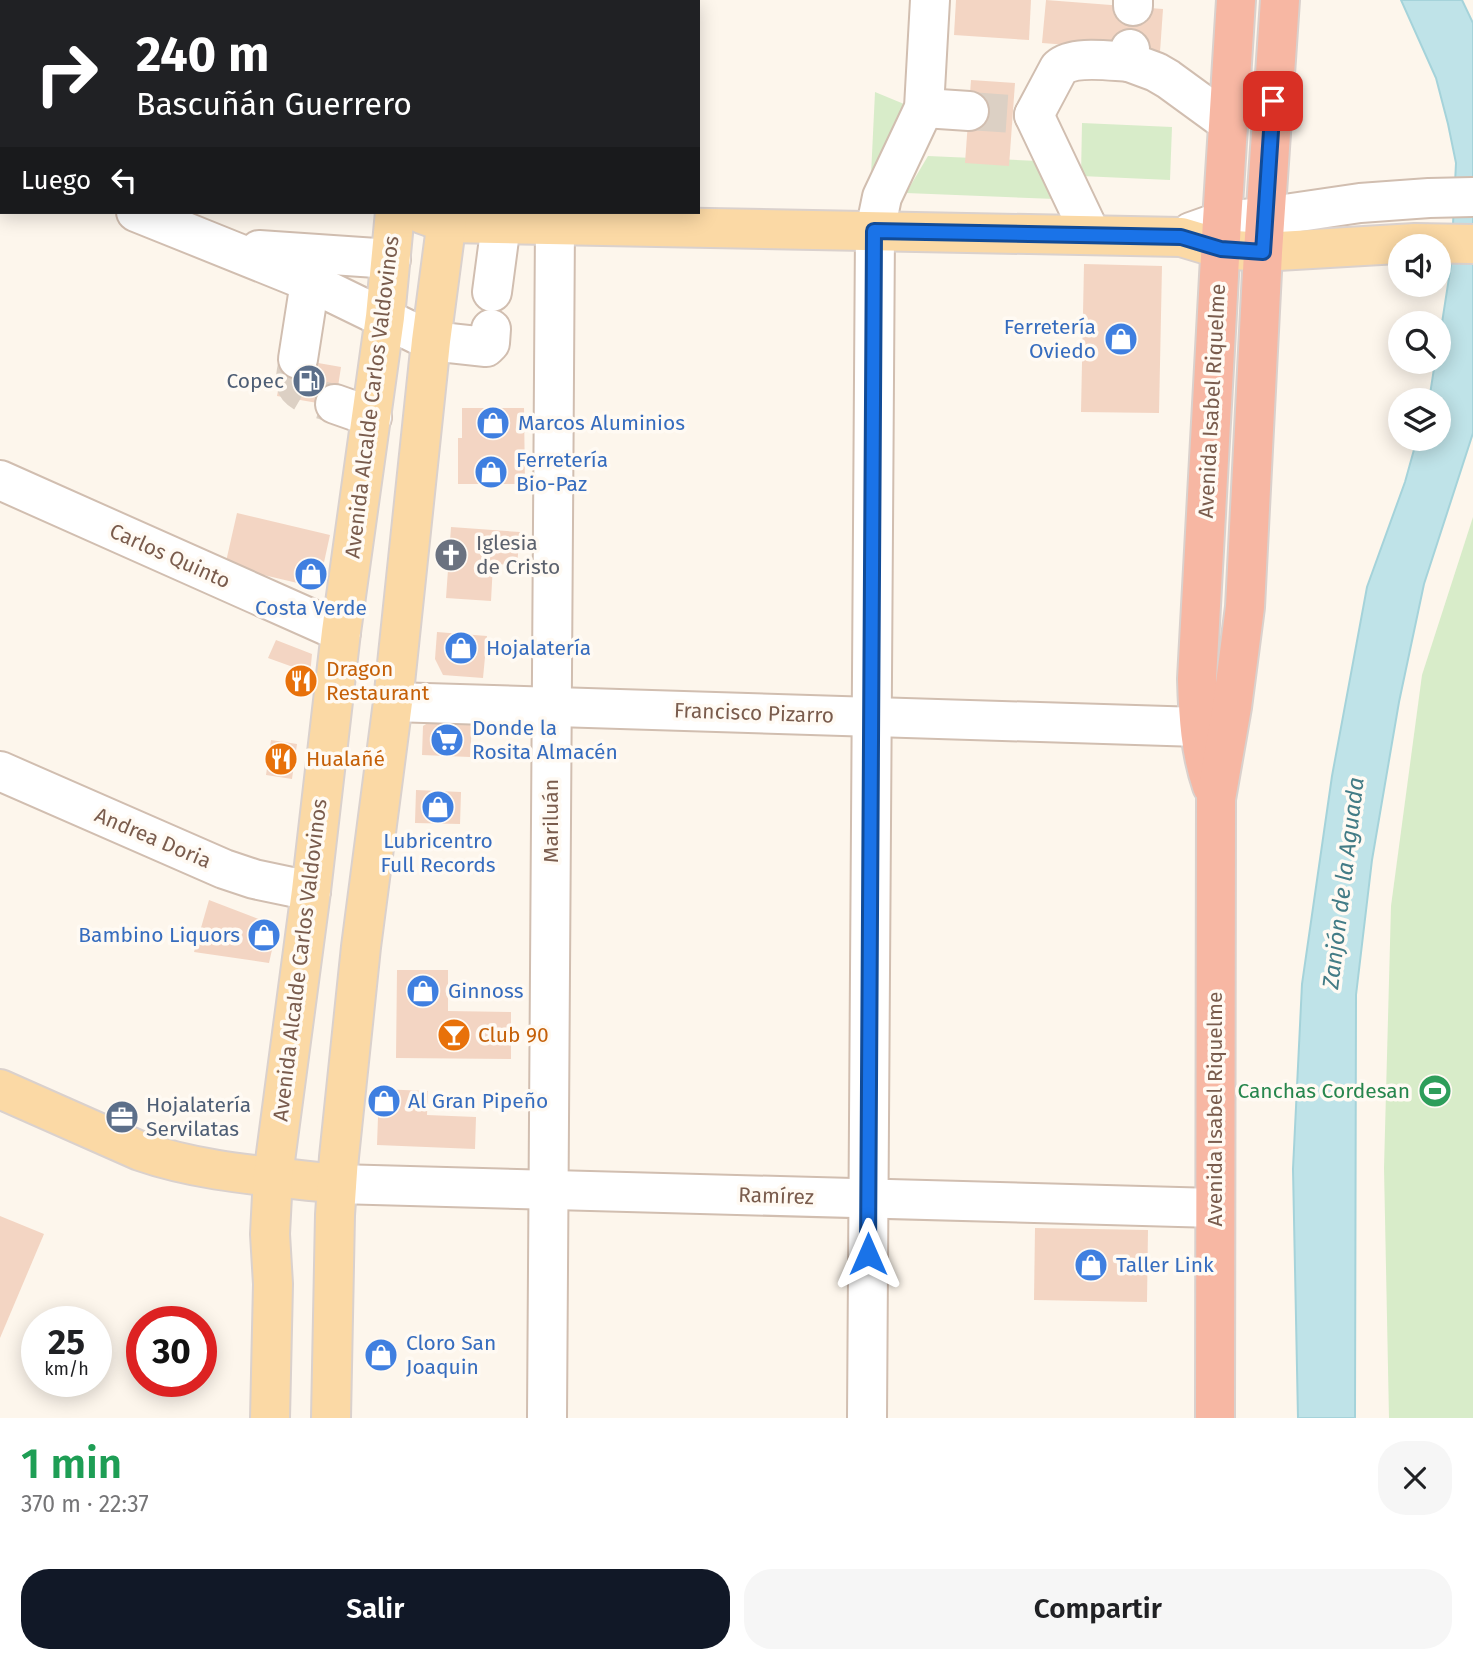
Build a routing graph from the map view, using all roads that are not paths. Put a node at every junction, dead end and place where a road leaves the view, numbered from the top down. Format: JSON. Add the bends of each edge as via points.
{"nodes":[{"id":1,"x":930,"y":0,"type":"edge"},
{"id":2,"x":1236,"y":0,"type":"edge"},
{"id":3,"x":1280,"y":0,"type":"edge"},
{"id":4,"x":924,"y":108,"type":"junction"},
{"id":5,"x":968,"y":111,"type":"tunnel mouth"},
{"id":6,"x":1227,"y":122,"type":"junction"},
{"id":7,"x":1473,"y":197,"type":"edge"},
{"id":8,"x":141,"y":214,"type":"edge"},
{"id":9,"x":395,"y":214,"type":"edge"},
{"id":10,"x":436,"y":215,"type":"edge"},
{"id":11,"x":501,"y":224,"type":"junction"},
{"id":12,"x":555,"y":225,"type":"junction"},
{"id":13,"x":874,"y":231,"type":"junction"},
{"id":14,"x":1264,"y":234,"type":"junction"},
{"id":15,"x":1091,"y":235,"type":"junction"},
{"id":16,"x":1221,"y":235,"type":"junction"},
{"id":17,"x":1181,"y":237,"type":"joint"},
{"id":18,"x":1473,"y":244,"type":"edge"},
{"id":19,"x":226,"y":248,"type":"junction"},
{"id":20,"x":391,"y":259,"type":"junction"},
{"id":21,"x":310,"y":282,"type":"junction"},
{"id":22,"x":385,"y":317,"type":"junction"},
{"id":23,"x":431,"y":341,"type":"junction"},
{"id":24,"x":298,"y":359,"type":"tunnel mouth"},
{"id":25,"x":335,"y":404,"type":"tunnel mouth"},
{"id":26,"x":372,"y":417,"type":"junction"},
{"id":27,"x":366,"y":457,"type":"junction"},
{"id":28,"x":419,"y":465,"type":"junction"},
{"id":29,"x":0,"y":480,"type":"edge"},
{"id":30,"x":341,"y":632,"type":"junction"},
{"id":31,"x":333,"y":698,"type":"junction"},
{"id":32,"x":393,"y":702,"type":"junction"},
{"id":33,"x":552,"y":707,"type":"junction"},
{"id":34,"x":872,"y":717,"type":"junction"},
{"id":35,"x":1199,"y":727,"type":"junction"},
{"id":36,"x":0,"y":771,"type":"edge"},
{"id":37,"x":1216,"y":799,"type":"junction"},
{"id":38,"x":311,"y":891,"type":"junction"},
{"id":39,"x":304,"y":934,"type":"junction"},
{"id":40,"x":361,"y":947,"type":"junction"},
{"id":41,"x":0,"y":1089,"type":"edge"},
{"id":42,"x":273,"y":1176,"type":"junction"},
{"id":43,"x":337,"y":1184,"type":"junction"},
{"id":44,"x":548,"y":1190,"type":"junction"},
{"id":45,"x":869,"y":1199,"type":"junction"},
{"id":46,"x":1215,"y":1208,"type":"junction"},
{"id":47,"x":273,"y":1284,"type":"junction"},
{"id":48,"x":334,"y":1288,"type":"junction"},
{"id":49,"x":270,"y":1418,"type":"edge"},
{"id":50,"x":331,"y":1418,"type":"edge"},
{"id":51,"x":547,"y":1418,"type":"edge"},
{"id":52,"x":867,"y":1418,"type":"edge"},
{"id":53,"x":1215,"y":1418,"type":"edge"}],
"edges":[{"from":1,"to":4,"type":"street"},
{"from":2,"to":6,"type":"highway","name":"Avenida Isabel Riquelme"},
{"from":3,"to":14,"type":"highway","name":"Avenida Isabel Riquelme"},
{"from":4,"to":5,"type":"street"},
{"from":4,"to":13,"type":"street","via":[[882,197]]},
{"from":6,"to":15,"type":"street","via":[[1129,56],[1065,62],[1024,114]]},
{"from":6,"to":16,"type":"highway","name":"Avenida Isabel Riquelme"},
{"from":7,"to":14,"type":"street","via":[[1360,203]]},
{"from":8,"to":19,"type":"street"},
{"from":9,"to":20,"type":"main road","name":"Avenida Alcalde Carlos Valdovinos"},
{"from":10,"to":11,"type":"main road"},
{"from":10,"to":23,"type":"main road"},
{"from":11,"to":12,"type":"main road"},
{"from":11,"to":23,"type":"street","via":[[490,344]]},
{"from":12,"to":13,"type":"main road"},
{"from":12,"to":33,"type":"street","name":"Mariluán"},
{"from":13,"to":15,"type":"main road"},
{"from":13,"to":34,"type":"street"},
{"from":14,"to":16,"type":"street"},
{"from":14,"to":18,"type":"main road"},
{"from":14,"to":37,"type":"highway","name":"Avenida Isabel Riquelme","via":[[1245,607]]},
{"from":15,"to":17,"type":"main road"},
{"from":16,"to":17,"type":"street"},
{"from":16,"to":35,"type":"highway","name":"Avenida Isabel Riquelme","via":[[1199,615]]},
{"from":19,"to":20,"type":"street"},
{"from":19,"to":21,"type":"street"},
{"from":20,"to":22,"type":"main road","name":"Avenida Alcalde Carlos Valdovinos"},
{"from":21,"to":22,"type":"street"},
{"from":21,"to":24,"type":"street"},
{"from":22,"to":23,"type":"street"},
{"from":22,"to":26,"type":"main road","name":"Avenida Alcalde Carlos Valdovinos"},
{"from":23,"to":28,"type":"main road"},
{"from":25,"to":26,"type":"street"},
{"from":26,"to":27,"type":"main road","name":"Avenida Alcalde Carlos Valdovinos"},
{"from":27,"to":28,"type":"main road"},
{"from":27,"to":30,"type":"main road","name":"Avenida Alcalde Carlos Valdovinos"},
{"from":28,"to":32,"type":"main road"},
{"from":29,"to":30,"type":"street","name":"Carlos Quinto"},
{"from":30,"to":31,"type":"main road","name":"Avenida Alcalde Carlos Valdovinos"},
{"from":31,"to":32,"type":"main road"},
{"from":31,"to":38,"type":"main road","name":"Avenida Alcalde Carlos Valdovinos"},
{"from":32,"to":33,"type":"street","name":"Francisco Pizarro"},
{"from":32,"to":40,"type":"main road"},
{"from":33,"to":34,"type":"street","name":"Francisco Pizarro"},
{"from":33,"to":44,"type":"street","name":"Mariluán"},
{"from":34,"to":35,"type":"street","name":"Francisco Pizarro"},
{"from":34,"to":45,"type":"street"},
{"from":35,"to":37,"type":"highway","name":"Avenida Isabel Riquelme"},
{"from":36,"to":38,"type":"street","name":"Andrea Doria","via":[[224,869]]},
{"from":37,"to":46,"type":"highway","name":"Avenida Isabel Riquelme"},
{"from":38,"to":39,"type":"main road","name":"Avenida Alcalde Carlos Valdovinos"},
{"from":39,"to":40,"type":"main road"},
{"from":39,"to":42,"type":"main road","name":"Avenida Alcalde Carlos Valdovinos"},
{"from":40,"to":43,"type":"main road"},
{"from":41,"to":42,"type":"main road","via":[[140,1152],[190,1166]]},
{"from":42,"to":43,"type":"main road"},
{"from":42,"to":47,"type":"main road","name":"Avenida Alcalde Carlos Valdovinos"},
{"from":43,"to":44,"type":"street","name":"Ramírez"},
{"from":43,"to":48,"type":"main road"},
{"from":44,"to":45,"type":"street","name":"Ramírez"},
{"from":44,"to":51,"type":"street","name":"Mariluán"},
{"from":45,"to":46,"type":"street","name":"Ramírez"},
{"from":45,"to":52,"type":"street"},
{"from":46,"to":53,"type":"highway","name":"Avenida Isabel Riquelme"},
{"from":47,"to":48,"type":"main road"},
{"from":47,"to":49,"type":"main road","name":"Avenida Alcalde Carlos Valdovinos"},
{"from":48,"to":50,"type":"main road"}]}
